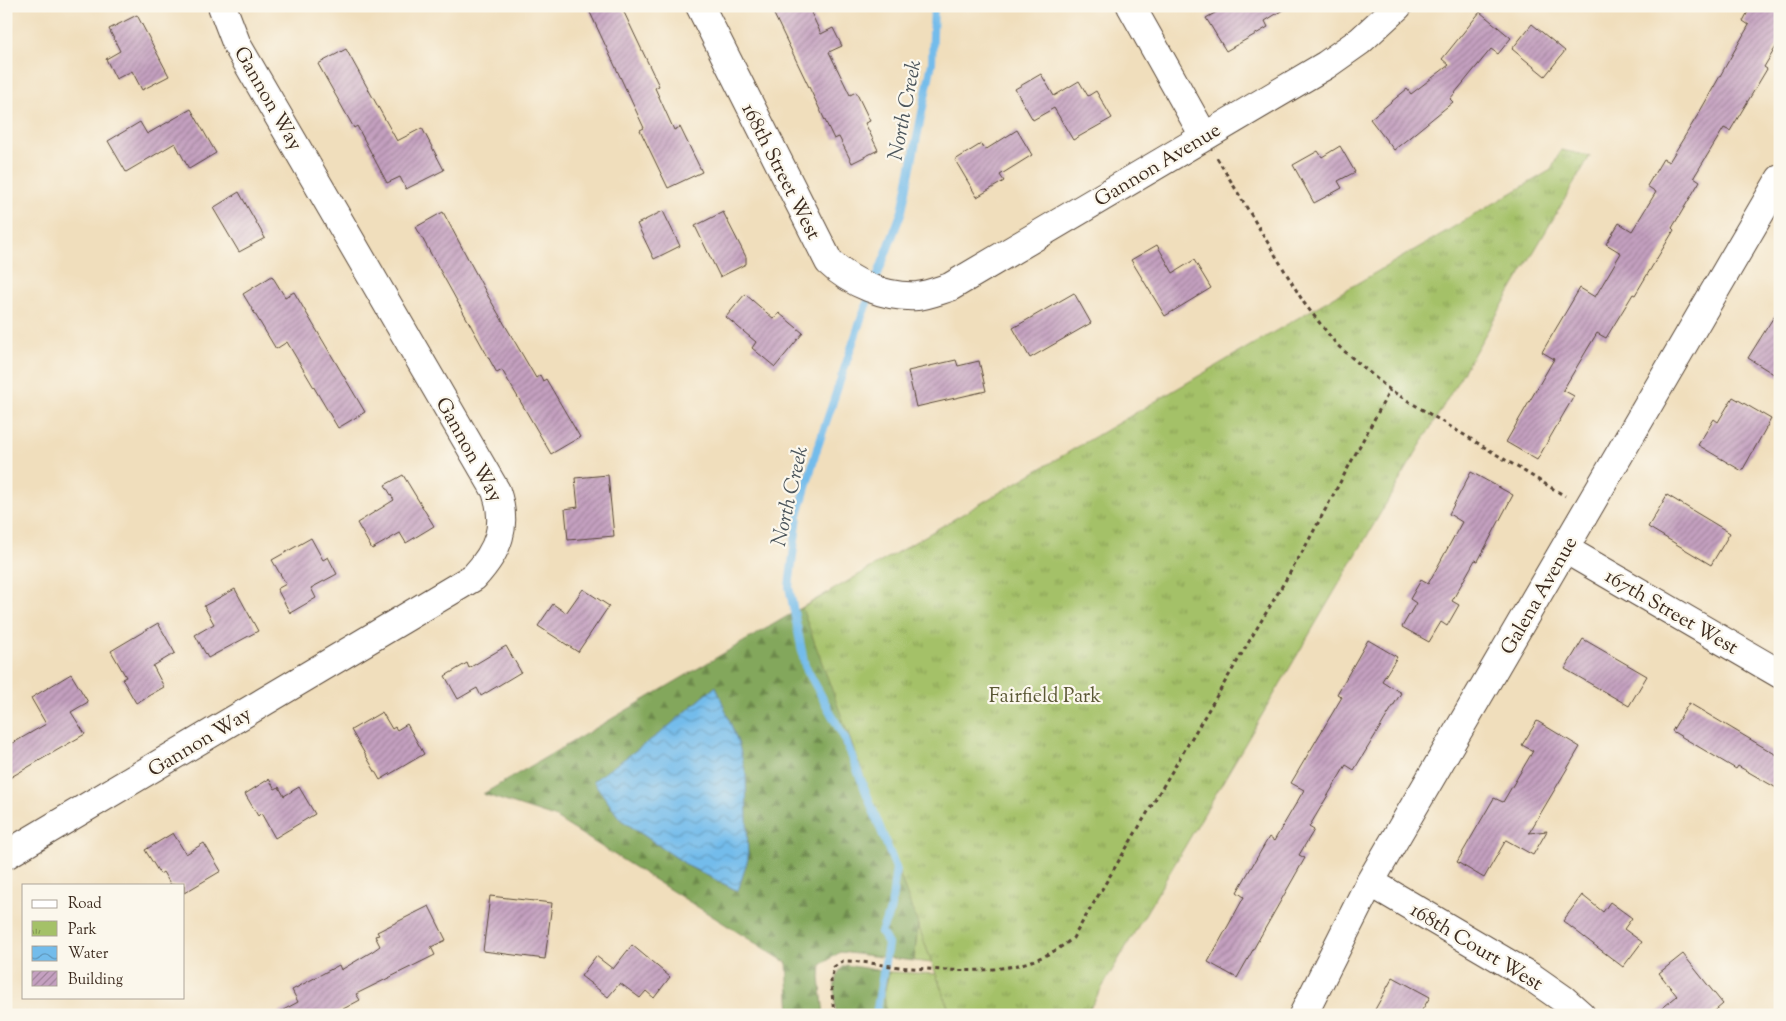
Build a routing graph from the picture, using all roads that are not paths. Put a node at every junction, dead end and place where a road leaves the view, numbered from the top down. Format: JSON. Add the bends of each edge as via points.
{"nodes":[{"id":1,"x":222,"y":6,"type":"edge"},
{"id":2,"x":700,"y":6,"type":"edge"},
{"id":3,"x":1131,"y":6,"type":"edge"},
{"id":4,"x":1398,"y":6,"type":"edge"},
{"id":5,"x":1204,"y":136,"type":"junction"},
{"id":6,"x":1780,"y":179,"type":"edge"},
{"id":7,"x":903,"y":296,"type":"joint"},
{"id":8,"x":1565,"y":549,"type":"junction"},
{"id":9,"x":1780,"y":674,"type":"edge"},
{"id":10,"x":6,"y":855,"type":"edge"},
{"id":11,"x":1370,"y":882,"type":"junction"},
{"id":12,"x":1303,"y":1015,"type":"edge"},
{"id":13,"x":1581,"y":1015,"type":"edge"}],
"edges":[{"from":1,"to":10,"type":"street","name":"Gannon Way","via":[[237,45],[496,491],[502,509],[497,546],[474,577]]},
{"from":2,"to":7,"type":"street","name":"168th Street West","via":[[829,262],[846,277]]},
{"from":3,"to":5,"type":"street"},
{"from":4,"to":5,"type":"street","name":"Gannon Avenue","via":[[1360,41],[1326,65]]},
{"from":5,"to":7,"type":"street","name":"Gannon Avenue","via":[[950,286],[919,296]]},
{"from":6,"to":8,"type":"street","name":"Galena Avenue"},
{"from":8,"to":9,"type":"street","name":"167th Street West"},
{"from":8,"to":11,"type":"street","name":"Galena Avenue"},
{"from":11,"to":12,"type":"street","name":"Galena Avenue"},
{"from":11,"to":13,"type":"street","name":"168th Court West","via":[[1533,978]]}]}
